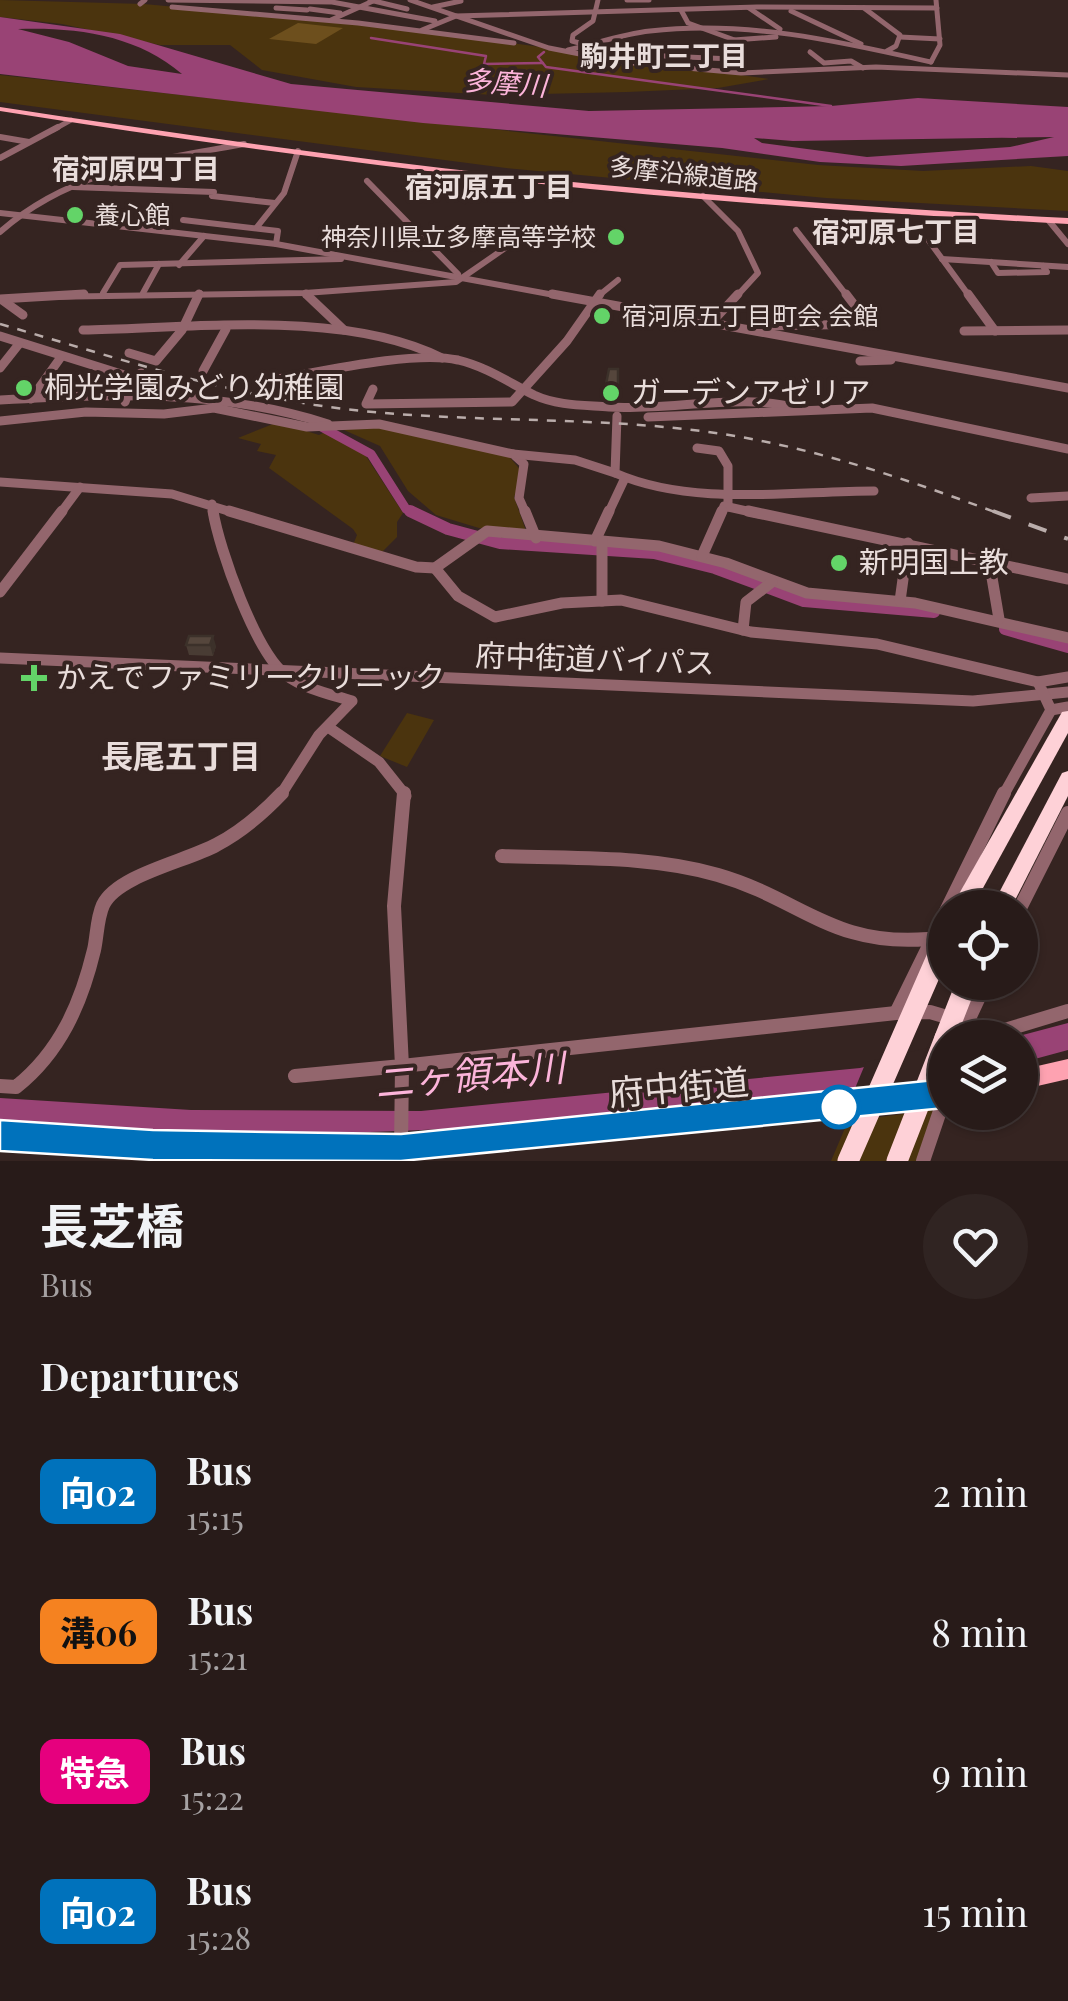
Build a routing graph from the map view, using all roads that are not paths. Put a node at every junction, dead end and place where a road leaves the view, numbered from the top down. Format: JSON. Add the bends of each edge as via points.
{"nodes":[{"id":1,"x":168,"y":0,"type":"edge"},
{"id":2,"x":208,"y":0,"type":"edge"},
{"id":3,"x":250,"y":0,"type":"edge"},
{"id":4,"x":371,"y":0,"type":"edge"},
{"id":5,"x":411,"y":0,"type":"edge"},
{"id":6,"x":460,"y":0,"type":"edge"},
{"id":7,"x":598,"y":0,"type":"edge"},
{"id":8,"x":627,"y":0,"type":"edge"},
{"id":9,"x":649,"y":0,"type":"edge"},
{"id":10,"x":851,"y":0,"type":"edge"},
{"id":11,"x":910,"y":0,"type":"edge"},
{"id":12,"x":936,"y":0,"type":"edge"},
{"id":13,"x":287,"y":1,"type":"edge"},
{"id":14,"x":336,"y":1,"type":"edge"},
{"id":15,"x":494,"y":1,"type":"edge"},
{"id":16,"x":748,"y":4,"type":"edge"},
{"id":17,"x":544,"y":5,"type":"dead end"},
{"id":18,"x":397,"y":6,"type":"junction"},
{"id":19,"x":172,"y":7,"type":"dead end"},
{"id":20,"x":357,"y":7,"type":"junction"},
{"id":21,"x":759,"y":7,"type":"junction"},
{"id":22,"x":276,"y":8,"type":"junction"},
{"id":23,"x":432,"y":8,"type":"junction"},
{"id":24,"x":784,"y":8,"type":"junction"},
{"id":25,"x":846,"y":8,"type":"junction"},
{"id":26,"x":864,"y":8,"type":"junction"},
{"id":27,"x":911,"y":8,"type":"junction"},
{"id":28,"x":938,"y":8,"type":"junction"},
{"id":29,"x":196,"y":9,"type":"junction"},
{"id":30,"x":407,"y":9,"type":"dead end"},
{"id":31,"x":308,"y":10,"type":"junction"},
{"id":32,"x":681,"y":10,"type":"junction"},
{"id":33,"x":231,"y":12,"type":"junction"},
{"id":34,"x":384,"y":12,"type":"junction"},
{"id":35,"x":594,"y":12,"type":"junction"},
{"id":36,"x":265,"y":14,"type":"junction"},
{"id":37,"x":341,"y":14,"type":"junction"},
{"id":38,"x":500,"y":15,"type":"junction"},
{"id":39,"x":288,"y":16,"type":"junction"},
{"id":40,"x":456,"y":16,"type":"junction"},
{"id":41,"x":543,"y":16,"type":"junction"},
{"id":42,"x":331,"y":20,"type":"junction"},
{"id":43,"x":436,"y":21,"type":"junction"},
{"id":44,"x":764,"y":21,"type":"junction"},
{"id":45,"x":358,"y":23,"type":"junction"},
{"id":46,"x":688,"y":23,"type":"junction"},
{"id":47,"x":678,"y":29,"type":"junction"},
{"id":48,"x":699,"y":29,"type":"junction"},
{"id":49,"x":422,"y":30,"type":"junction"},
{"id":50,"x":789,"y":33,"type":"junction"},
{"id":51,"x":941,"y":36,"type":"junction"},
{"id":52,"x":900,"y":37,"type":"junction"},
{"id":53,"x":734,"y":40,"type":"junction"},
{"id":54,"x":592,"y":44,"type":"junction"},
{"id":55,"x":855,"y":45,"type":"junction"},
{"id":56,"x":546,"y":47,"type":"junction"},
{"id":57,"x":565,"y":51,"type":"junction"},
{"id":58,"x":810,"y":52,"type":"dead end"},
{"id":59,"x":886,"y":52,"type":"junction"},
{"id":60,"x":732,"y":59,"type":"junction"},
{"id":61,"x":932,"y":62,"type":"junction"},
{"id":62,"x":876,"y":67,"type":"junction"},
{"id":63,"x":863,"y":68,"type":"junction"},
{"id":64,"x":725,"y":72,"type":"junction"},
{"id":65,"x":1034,"y":73,"type":"junction"},
{"id":66,"x":1068,"y":75,"type":"edge"},
{"id":67,"x":0,"y":109,"type":"edge"},
{"id":68,"x":72,"y":120,"type":"junction"},
{"id":69,"x":0,"y":138,"type":"edge"},
{"id":70,"x":30,"y":142,"type":"junction"},
{"id":71,"x":245,"y":144,"type":"junction"},
{"id":72,"x":298,"y":151,"type":"junction"},
{"id":73,"x":0,"y":158,"type":"edge"},
{"id":74,"x":367,"y":181,"type":"dead end"},
{"id":75,"x":68,"y":186,"type":"junction"},
{"id":76,"x":703,"y":196,"type":"junction"},
{"id":77,"x":275,"y":203,"type":"junction"},
{"id":78,"x":168,"y":208,"type":"dead end"},
{"id":79,"x":0,"y":214,"type":"edge"},
{"id":80,"x":16,"y":215,"type":"junction"},
{"id":81,"x":183,"y":220,"type":"dead end"},
{"id":82,"x":1049,"y":220,"type":"junction"},
{"id":83,"x":1068,"y":222,"type":"edge"},
{"id":84,"x":258,"y":227,"type":"junction"},
{"id":85,"x":141,"y":229,"type":"junction"},
{"id":86,"x":796,"y":230,"type":"dead end"},
{"id":87,"x":0,"y":232,"type":"edge"},
{"id":88,"x":204,"y":236,"type":"junction"},
{"id":89,"x":929,"y":241,"type":"dead end"},
{"id":90,"x":276,"y":244,"type":"junction"},
{"id":91,"x":510,"y":244,"type":"dead end"},
{"id":92,"x":1068,"y":244,"type":"edge"},
{"id":93,"x":346,"y":257,"type":"junction"},
{"id":94,"x":942,"y":259,"type":"junction"},
{"id":95,"x":159,"y":264,"type":"junction"},
{"id":96,"x":179,"y":265,"type":"junction"},
{"id":97,"x":1068,"y":266,"type":"edge"},
{"id":98,"x":463,"y":278,"type":"junction"},
{"id":99,"x":618,"y":280,"type":"dead end"},
{"id":100,"x":305,"y":292,"type":"junction"},
{"id":101,"x":103,"y":293,"type":"junction"},
{"id":102,"x":143,"y":293,"type":"junction"},
{"id":103,"x":200,"y":293,"type":"junction"},
{"id":104,"x":1,"y":299,"type":"edge"},
{"id":105,"x":591,"y":301,"type":"junction"},
{"id":106,"x":22,"y":315,"type":"dead end"},
{"id":107,"x":712,"y":322,"type":"junction"},
{"id":108,"x":82,"y":330,"type":"dead end"},
{"id":109,"x":182,"y":330,"type":"junction"},
{"id":110,"x":226,"y":330,"type":"junction"},
{"id":111,"x":344,"y":330,"type":"junction"},
{"id":112,"x":1068,"y":330,"type":"edge"},
{"id":113,"x":760,"y":331,"type":"junction"},
{"id":114,"x":964,"y":331,"type":"dead end"},
{"id":115,"x":995,"y":331,"type":"junction"},
{"id":116,"x":0,"y":336,"type":"edge"},
{"id":117,"x":19,"y":344,"type":"junction"},
{"id":118,"x":130,"y":353,"type":"dead end"},
{"id":119,"x":61,"y":357,"type":"junction"},
{"id":120,"x":443,"y":359,"type":"junction"},
{"id":121,"x":917,"y":360,"type":"junction"},
{"id":122,"x":860,"y":361,"type":"dead end"},
{"id":123,"x":0,"y":368,"type":"edge"},
{"id":124,"x":204,"y":371,"type":"dead end"},
{"id":125,"x":261,"y":382,"type":"dead end"},
{"id":126,"x":522,"y":386,"type":"junction"},
{"id":127,"x":1068,"y":388,"type":"edge"},
{"id":128,"x":373,"y":389,"type":"dead end"},
{"id":129,"x":678,"y":394,"type":"dead end"},
{"id":130,"x":127,"y":397,"type":"junction"},
{"id":131,"x":31,"y":398,"type":"junction"},
{"id":132,"x":0,"y":400,"type":"edge"},
{"id":133,"x":564,"y":404,"type":"junction"},
{"id":134,"x":680,"y":409,"type":"junction"},
{"id":135,"x":799,"y":409,"type":"junction"},
{"id":136,"x":120,"y":410,"type":"junction"},
{"id":137,"x":616,"y":416,"type":"junction"},
{"id":138,"x":0,"y":422,"type":"edge"},
{"id":139,"x":328,"y":424,"type":"junction"},
{"id":140,"x":696,"y":448,"type":"dead end"},
{"id":141,"x":1068,"y":449,"type":"edge"},
{"id":142,"x":514,"y":454,"type":"junction"},
{"id":143,"x":620,"y":476,"type":"junction"},
{"id":144,"x":0,"y":482,"type":"edge"},
{"id":145,"x":80,"y":487,"type":"junction"},
{"id":146,"x":730,"y":490,"type":"junction"},
{"id":147,"x":874,"y":491,"type":"dead end"},
{"id":148,"x":1068,"y":496,"type":"edge"},
{"id":149,"x":1031,"y":498,"type":"dead end"},
{"id":150,"x":212,"y":504,"type":"junction"},
{"id":151,"x":728,"y":507,"type":"junction"},
{"id":152,"x":536,"y":538,"type":"junction"},
{"id":153,"x":908,"y":543,"type":"junction"},
{"id":154,"x":600,"y":544,"type":"junction"},
{"id":155,"x":702,"y":556,"type":"junction"},
{"id":156,"x":990,"y":560,"type":"junction"},
{"id":157,"x":4,"y":566,"type":"dead end"},
{"id":158,"x":436,"y":568,"type":"junction"},
{"id":159,"x":15,"y":572,"type":"junction"},
{"id":160,"x":1068,"y":579,"type":"edge"},
{"id":161,"x":768,"y":586,"type":"junction"},
{"id":162,"x":0,"y":592,"type":"edge"},
{"id":163,"x":602,"y":601,"type":"junction"},
{"id":164,"x":900,"y":601,"type":"junction"},
{"id":165,"x":998,"y":620,"type":"junction"},
{"id":166,"x":743,"y":630,"type":"junction"},
{"id":167,"x":1068,"y":638,"type":"edge"},
{"id":168,"x":0,"y":658,"type":"edge"},
{"id":169,"x":280,"y":670,"type":"junction"},
{"id":170,"x":1068,"y":676,"type":"edge"},
{"id":171,"x":1038,"y":682,"type":"junction"},
{"id":172,"x":1068,"y":692,"type":"edge"},
{"id":173,"x":1068,"y":707,"type":"edge"},
{"id":174,"x":1054,"y":708,"type":"edge"},
{"id":175,"x":328,"y":727,"type":"junction"},
{"id":176,"x":1068,"y":778,"type":"edge"},
{"id":177,"x":1068,"y":814,"type":"edge"},
{"id":178,"x":1062,"y":842,"type":"edge"},
{"id":179,"x":502,"y":856,"type":"dead end"},
{"id":180,"x":962,"y":890,"type":"edge"},
{"id":181,"x":969,"y":890,"type":"edge"},
{"id":182,"x":1009,"y":890,"type":"edge"},
{"id":183,"x":1031,"y":890,"type":"edge"},
{"id":184,"x":928,"y":940,"type":"edge"},
{"id":185,"x":928,"y":955,"type":"edge"},
{"id":186,"x":928,"y":961,"type":"edge"},
{"id":187,"x":1068,"y":1011,"type":"edge"},
{"id":188,"x":896,"y":1013,"type":"junction"},
{"id":189,"x":946,"y":1020,"type":"edge"},
{"id":190,"x":1038,"y":1020,"type":"edge"},
{"id":191,"x":402,"y":1066,"type":"junction"},
{"id":192,"x":1068,"y":1069,"type":"edge"},
{"id":193,"x":295,"y":1076,"type":"dead end"},
{"id":194,"x":1038,"y":1076,"type":"edge"},
{"id":195,"x":928,"y":1082,"type":"edge"},
{"id":196,"x":0,"y":1086,"type":"edge"},
{"id":197,"x":928,"y":1095,"type":"edge"},
{"id":198,"x":934,"y":1130,"type":"edge"},
{"id":199,"x":0,"y":1136,"type":"edge"},
{"id":200,"x":401,"y":1142,"type":"junction"},
{"id":201,"x":848,"y":1161,"type":"edge"},
{"id":202,"x":898,"y":1161,"type":"edge"},
{"id":203,"x":923,"y":1161,"type":"edge"}],
"edges":[{"from":1,"to":2,"type":"street"},
{"from":2,"to":3,"type":"street"},
{"from":2,"to":29,"type":"street"},
{"from":3,"to":13,"type":"street"},
{"from":3,"to":33,"type":"street"},
{"from":4,"to":18,"type":"street"},
{"from":4,"to":20,"type":"street"},
{"from":5,"to":18,"type":"street"},
{"from":5,"to":23,"type":"street"},
{"from":6,"to":23,"type":"street"},
{"from":7,"to":35,"type":"street"},
{"from":8,"to":9,"type":"street"},
{"from":10,"to":25,"type":"street"},
{"from":11,"to":27,"type":"street"},
{"from":12,"to":28,"type":"street"},
{"from":13,"to":14,"type":"street"},
{"from":13,"to":22,"type":"street"},
{"from":14,"to":20,"type":"street"},
{"from":14,"to":31,"type":"street"},
{"from":15,"to":38,"type":"street"},
{"from":16,"to":21,"type":"street"},
{"from":16,"to":32,"type":"street"},
{"from":16,"to":44,"type":"street"},
{"from":17,"to":41,"type":"street"},
{"from":18,"to":30,"type":"street"},
{"from":18,"to":34,"type":"street"},
{"from":19,"to":29,"type":"street"},
{"from":20,"to":34,"type":"street"},
{"from":20,"to":37,"type":"street"},
{"from":21,"to":24,"type":"street"},
{"from":21,"to":44,"type":"street","via":[[771,17]]},
{"from":22,"to":31,"type":"street"},
{"from":22,"to":36,"type":"street"},
{"from":23,"to":40,"type":"street"},
{"from":24,"to":25,"type":"street"},
{"from":24,"to":55,"type":"street","via":[[864,42]]},
{"from":25,"to":26,"type":"street"},
{"from":26,"to":27,"type":"street"},
{"from":26,"to":52,"type":"street"},
{"from":27,"to":28,"type":"street"},
{"from":28,"to":51,"type":"street"},
{"from":29,"to":33,"type":"street"},
{"from":31,"to":37,"type":"street"},
{"from":31,"to":39,"type":"street"},
{"from":32,"to":35,"type":"street"},
{"from":32,"to":46,"type":"street"},
{"from":33,"to":36,"type":"street"},
{"from":34,"to":43,"type":"street"},
{"from":34,"to":45,"type":"street"},
{"from":35,"to":41,"type":"street"},
{"from":35,"to":54,"type":"street","via":[[572,40]]},
{"from":36,"to":39,"type":"street"},
{"from":37,"to":42,"type":"street"},
{"from":38,"to":40,"type":"street"},
{"from":38,"to":41,"type":"street"},
{"from":39,"to":42,"type":"street"},
{"from":40,"to":43,"type":"street"},
{"from":40,"to":56,"type":"street"},
{"from":42,"to":45,"type":"street"},
{"from":43,"to":49,"type":"street"},
{"from":44,"to":50,"type":"street"},
{"from":45,"to":49,"type":"street"},
{"from":46,"to":47,"type":"street"},
{"from":46,"to":48,"type":"street"},
{"from":47,"to":48,"type":"street"},
{"from":47,"to":54,"type":"street"},
{"from":48,"to":50,"type":"street"},
{"from":48,"to":53,"type":"street"},
{"from":49,"to":56,"type":"street"},
{"from":50,"to":53,"type":"street"},
{"from":50,"to":55,"type":"street"},
{"from":51,"to":52,"type":"street"},
{"from":51,"to":61,"type":"street"},
{"from":52,"to":59,"type":"street"},
{"from":53,"to":60,"type":"street","via":[[740,42]]},
{"from":54,"to":57,"type":"street"},
{"from":54,"to":60,"type":"street","via":[[620,54]]},
{"from":55,"to":59,"type":"street"},
{"from":56,"to":57,"type":"street"},
{"from":57,"to":64,"type":"street"},
{"from":58,"to":63,"type":"street","via":[[824,63],[851,61]]},
{"from":59,"to":61,"type":"street"},
{"from":60,"to":64,"type":"street"},
{"from":61,"to":62,"type":"street"},
{"from":61,"to":65,"type":"street"},
{"from":62,"to":63,"type":"street"},
{"from":62,"to":65,"type":"street"},
{"from":63,"to":64,"type":"street"},
{"from":65,"to":66,"type":"street"},
{"from":67,"to":68,"type":"main road","name":"多摩沿線道路"},
{"from":68,"to":70,"type":"street"},
{"from":68,"to":71,"type":"main road","name":"多摩沿線道路"},
{"from":69,"to":70,"type":"street"},
{"from":70,"to":73,"type":"street"},
{"from":71,"to":72,"type":"main road","name":"多摩沿線道路"},
{"from":71,"to":75,"type":"street","via":[[135,164]]},
{"from":72,"to":76,"type":"main road","name":"多摩沿線道路"},
{"from":72,"to":77,"type":"street"},
{"from":74,"to":98,"type":"street"},
{"from":75,"to":77,"type":"street","via":[[214,192]]},
{"from":75,"to":80,"type":"street"},
{"from":76,"to":82,"type":"main road","name":"多摩沿線道路"},
{"from":76,"to":107,"type":"street","via":[[738,231],[758,273]]},
{"from":77,"to":84,"type":"street"},
{"from":78,"to":85,"type":"street"},
{"from":79,"to":80,"type":"street"},
{"from":80,"to":85,"type":"street"},
{"from":80,"to":87,"type":"street"},
{"from":81,"to":84,"type":"street"},
{"from":82,"to":83,"type":"main road","name":"多摩沿線道路"},
{"from":82,"to":92,"type":"street"},
{"from":84,"to":90,"type":"street","via":[[278,231]]},
{"from":85,"to":88,"type":"street"},
{"from":86,"to":113,"type":"street","via":[[870,324]]},
{"from":88,"to":90,"type":"street"},
{"from":88,"to":96,"type":"street"},
{"from":89,"to":94,"type":"street"},
{"from":90,"to":93,"type":"street"},
{"from":91,"to":98,"type":"street"},
{"from":93,"to":96,"type":"street"},
{"from":93,"to":98,"type":"street"},
{"from":94,"to":97,"type":"street","via":[[991,262],[998,273]]},
{"from":94,"to":115,"type":"street"},
{"from":95,"to":96,"type":"street"},
{"from":95,"to":101,"type":"street","via":[[120,265]]},
{"from":95,"to":102,"type":"street"},
{"from":98,"to":100,"type":"street"},
{"from":98,"to":105,"type":"street"},
{"from":99,"to":105,"type":"street"},
{"from":100,"to":103,"type":"street"},
{"from":100,"to":111,"type":"street"},
{"from":101,"to":102,"type":"street"},
{"from":101,"to":104,"type":"street"},
{"from":102,"to":103,"type":"street"},
{"from":103,"to":109,"type":"street"},
{"from":104,"to":106,"type":"street"},
{"from":105,"to":107,"type":"street"},
{"from":105,"to":126,"type":"street","via":[[567,341]]},
{"from":107,"to":113,"type":"street"},
{"from":108,"to":109,"type":"street"},
{"from":109,"to":110,"type":"street"},
{"from":109,"to":118,"type":"street","via":[[156,361]]},
{"from":110,"to":111,"type":"street"},
{"from":110,"to":124,"type":"street"},
{"from":111,"to":120,"type":"street","via":[[431,350]]},
{"from":112,"to":115,"type":"street"},
{"from":113,"to":121,"type":"street"},
{"from":114,"to":115,"type":"street"},
{"from":116,"to":117,"type":"street"},
{"from":117,"to":119,"type":"street"},
{"from":117,"to":123,"type":"street"},
{"from":119,"to":130,"type":"street","via":[[137,376]]},
{"from":119,"to":131,"type":"street"},
{"from":120,"to":125,"type":"street"},
{"from":120,"to":126,"type":"street","via":[[478,365]]},
{"from":121,"to":122,"type":"street"},
{"from":121,"to":127,"type":"street"},
{"from":126,"to":128,"type":"street","via":[[512,402],[366,404]]},
{"from":126,"to":133,"type":"street"},
{"from":129,"to":134,"type":"street"},
{"from":130,"to":131,"type":"street"},
{"from":130,"to":136,"type":"street"},
{"from":130,"to":139,"type":"street","via":[[257,401]]},
{"from":131,"to":132,"type":"street"},
{"from":133,"to":134,"type":"street"},
{"from":133,"to":137,"type":"street"},
{"from":134,"to":135,"type":"street","via":[[775,401]]},
{"from":135,"to":137,"type":"street"},
{"from":135,"to":141,"type":"street","via":[[872,408]]},
{"from":136,"to":138,"type":"street"},
{"from":136,"to":139,"type":"street","via":[[214,408]]},
{"from":137,"to":143,"type":"street"},
{"from":139,"to":142,"type":"street","via":[[379,424]]},
{"from":140,"to":146,"type":"street","via":[[719,451]]},
{"from":142,"to":143,"type":"street","via":[[575,460]]},
{"from":142,"to":152,"type":"street","via":[[524,464],[519,498]]},
{"from":143,"to":146,"type":"street","via":[[661,490]]},
{"from":143,"to":154,"type":"street"},
{"from":144,"to":145,"type":"street"},
{"from":145,"to":150,"type":"street"},
{"from":145,"to":159,"type":"street"},
{"from":146,"to":147,"type":"street"},
{"from":146,"to":151,"type":"street"},
{"from":148,"to":149,"type":"street"},
{"from":150,"to":158,"type":"street","via":[[398,564]]},
{"from":150,"to":169,"type":"street","via":[[227,565]]},
{"from":151,"to":153,"type":"street"},
{"from":151,"to":155,"type":"street"},
{"from":152,"to":154,"type":"street"},
{"from":152,"to":158,"type":"street","via":[[484,534]]},
{"from":153,"to":156,"type":"street"},
{"from":153,"to":164,"type":"street"},
{"from":154,"to":155,"type":"street"},
{"from":154,"to":163,"type":"street"},
{"from":155,"to":161,"type":"street"},
{"from":156,"to":160,"type":"street"},
{"from":156,"to":165,"type":"street"},
{"from":157,"to":159,"type":"street"},
{"from":158,"to":163,"type":"street","via":[[458,596],[495,617]]},
{"from":159,"to":162,"type":"street"},
{"from":161,"to":164,"type":"street"},
{"from":161,"to":166,"type":"street","via":[[746,602]]},
{"from":163,"to":166,"type":"street","via":[[633,601]]},
{"from":164,"to":165,"type":"street"},
{"from":165,"to":167,"type":"street"},
{"from":166,"to":171,"type":"street","via":[[876,644]]},
{"from":168,"to":169,"type":"street","name":"府中街道バイパス"},
{"from":169,"to":174,"type":"street","name":"府中街道バイパス"},
{"from":169,"to":175,"type":"street","via":[[352,701]]},
{"from":170,"to":171,"type":"street"},
{"from":171,"to":174,"type":"street"},
{"from":172,"to":174,"type":"street","name":"府中街道バイパス"},
{"from":173,"to":174,"type":"street"},
{"from":174,"to":180,"type":"street"},
{"from":174,"to":181,"type":"highway"},
{"from":175,"to":191,"type":"street","via":[[379,762],[407,797],[394,906]]},
{"from":175,"to":196,"type":"street","via":[[262,814],[217,846],[144,874],[103,904],[85,980],[44,1066],[16,1087]]},
{"from":176,"to":182,"type":"highway"},
{"from":177,"to":178,"type":"street"},
{"from":178,"to":183,"type":"street"},
{"from":179,"to":184,"type":"street","via":[[712,873],[859,940]]},
{"from":185,"to":188,"type":"street"},
{"from":186,"to":201,"type":"highway","bridge":true},
{"from":187,"to":190,"type":"street"},
{"from":188,"to":189,"type":"street","via":[[930,1012]]},
{"from":188,"to":191,"type":"street"},
{"from":191,"to":193,"type":"street"},
{"from":191,"to":200,"type":"street"},
{"from":192,"to":194,"type":"main road"},
{"from":195,"to":202,"type":"highway","bridge":true},
{"from":197,"to":200,"type":"main road","name":"府中街道"},
{"from":198,"to":203,"type":"street"},
{"from":199,"to":200,"type":"main road","name":"府中街道","via":[[176,1146]]}]}
